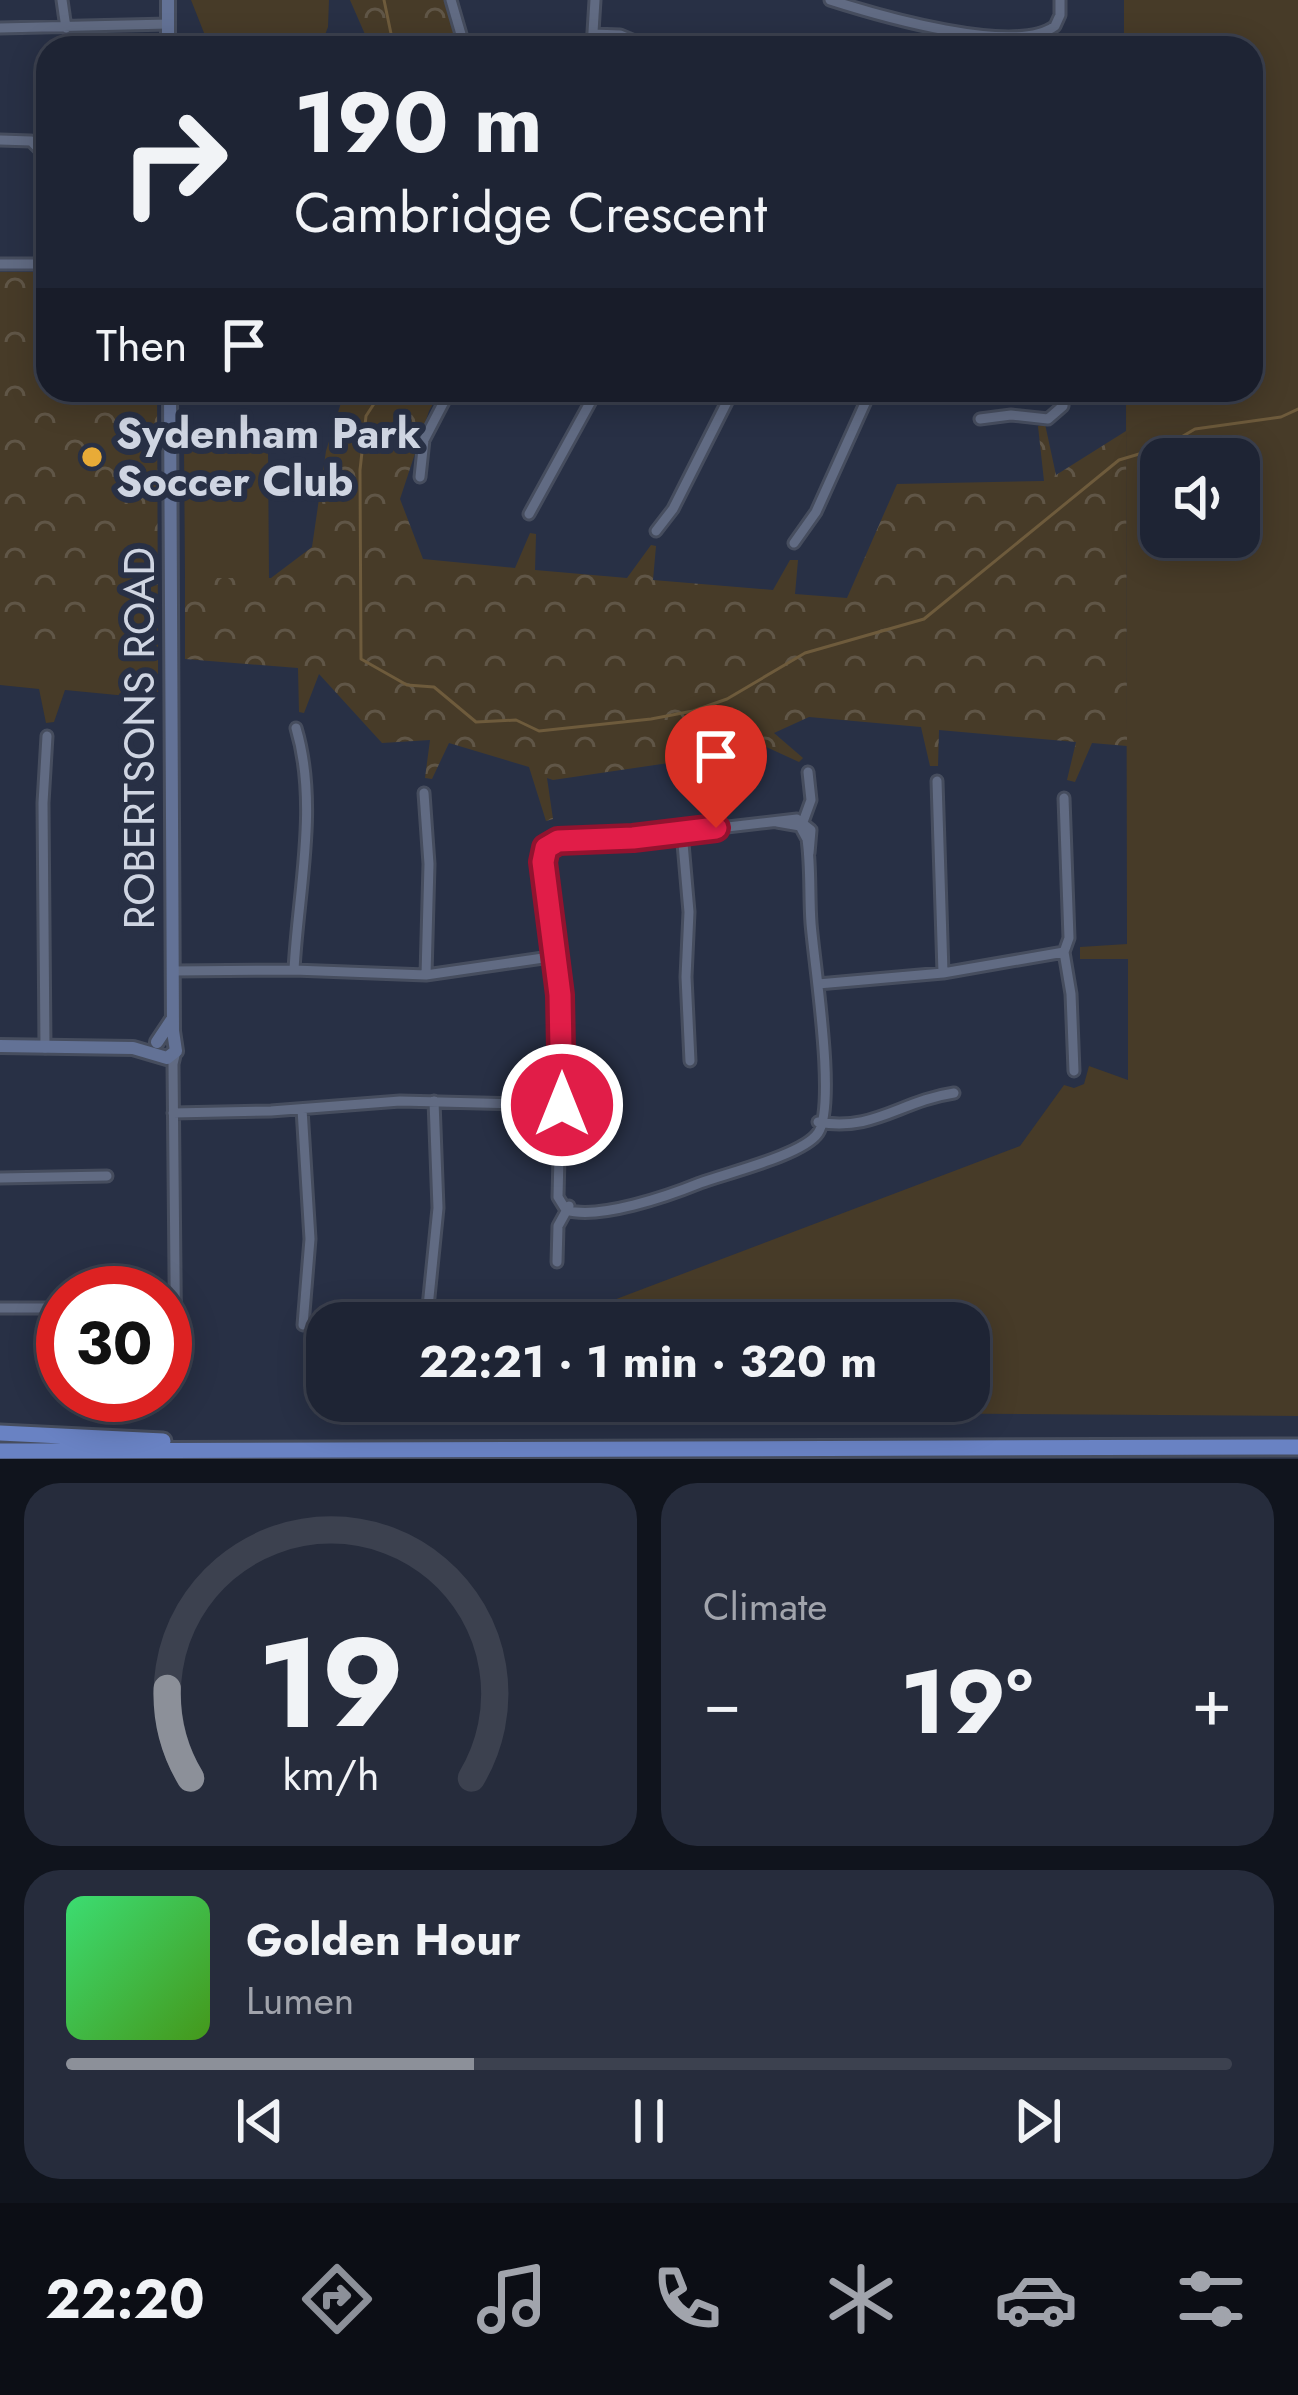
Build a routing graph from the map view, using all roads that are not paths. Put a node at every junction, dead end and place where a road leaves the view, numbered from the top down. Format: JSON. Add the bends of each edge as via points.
{"nodes":[{"id":1,"x":168,"y":0,"type":"edge"},
{"id":2,"x":452,"y":0,"type":"edge"},
{"id":3,"x":595,"y":0,"type":"edge"},
{"id":4,"x":830,"y":0,"type":"edge"},
{"id":5,"x":1060,"y":0,"type":"edge"},
{"id":6,"x":62,"y":2,"type":"edge"},
{"id":7,"x":0,"y":28,"type":"edge"},
{"id":8,"x":63,"y":28,"type":"junction"},
{"id":9,"x":168,"y":28,"type":"junction"},
{"id":10,"x":593,"y":34,"type":"joint"},
{"id":11,"x":975,"y":34,"type":"joint"},
{"id":12,"x":168,"y":36,"type":"edge"},
{"id":13,"x":462,"y":36,"type":"edge"},
{"id":14,"x":622,"y":36,"type":"edge"},
{"id":15,"x":0,"y":140,"type":"edge"},
{"id":16,"x":36,"y":145,"type":"edge"},
{"id":17,"x":0,"y":264,"type":"edge"},
{"id":18,"x":36,"y":264,"type":"edge"},
{"id":19,"x":170,"y":402,"type":"edge"},
{"id":20,"x":444,"y":402,"type":"edge"},
{"id":21,"x":590,"y":402,"type":"edge"},
{"id":22,"x":727,"y":402,"type":"edge"},
{"id":23,"x":865,"y":402,"type":"edge"},
{"id":24,"x":1062,"y":402,"type":"edge"},
{"id":25,"x":980,"y":419,"type":"dead end"},
{"id":26,"x":420,"y":476,"type":"dead end"},
{"id":27,"x":529,"y":514,"type":"dead end"},
{"id":28,"x":656,"y":531,"type":"dead end"},
{"id":29,"x":794,"y":543,"type":"dead end"},
{"id":30,"x":296,"y":728,"type":"dead end"},
{"id":31,"x":47,"y":736,"type":"dead end"},
{"id":32,"x":808,"y":772,"type":"dead end"},
{"id":33,"x":937,"y":781,"type":"dead end"},
{"id":34,"x":424,"y":794,"type":"dead end"},
{"id":35,"x":1064,"y":798,"type":"dead end"},
{"id":36,"x":802,"y":824,"type":"junction"},
{"id":37,"x":682,"y":832,"type":"junction"},
{"id":38,"x":1064,"y":952,"type":"junction"},
{"id":39,"x":557,"y":956,"type":"junction"},
{"id":40,"x":294,"y":970,"type":"junction"},
{"id":41,"x":173,"y":971,"type":"junction"},
{"id":42,"x":943,"y":973,"type":"junction"},
{"id":43,"x":425,"y":975,"type":"junction"},
{"id":44,"x":818,"y":984,"type":"junction"},
{"id":45,"x":0,"y":1046,"type":"edge"},
{"id":46,"x":165,"y":1047,"type":"junction"},
{"id":47,"x":45,"y":1048,"type":"junction"},
{"id":48,"x":690,"y":1061,"type":"dead end"},
{"id":49,"x":1074,"y":1072,"type":"dead end"},
{"id":50,"x":954,"y":1093,"type":"dead end"},
{"id":51,"x":434,"y":1102,"type":"junction"},
{"id":52,"x":562,"y":1105,"type":"junction"},
{"id":53,"x":302,"y":1109,"type":"junction"},
{"id":54,"x":173,"y":1113,"type":"junction"},
{"id":55,"x":820,"y":1122,"type":"junction"},
{"id":56,"x":107,"y":1177,"type":"dead end"},
{"id":57,"x":0,"y":1178,"type":"edge"},
{"id":58,"x":567,"y":1208,"type":"junction"},
{"id":59,"x":557,"y":1262,"type":"dead end"},
{"id":60,"x":175,"y":1266,"type":"edge"},
{"id":61,"x":429,"y":1302,"type":"edge"},
{"id":62,"x":0,"y":1308,"type":"edge"},
{"id":63,"x":36,"y":1308,"type":"edge"},
{"id":64,"x":303,"y":1325,"type":"dead end"},
{"id":65,"x":0,"y":1432,"type":"edge"},
{"id":66,"x":1298,"y":1447,"type":"edge"},
{"id":67,"x":0,"y":1450,"type":"edge"},
{"id":68,"x":406,"y":1450,"type":"junction"}],
"edges":[{"from":1,"to":9,"type":"street"},
{"from":2,"to":13,"type":"street"},
{"from":3,"to":10,"type":"street"},
{"from":4,"to":11,"type":"street"},
{"from":5,"to":11,"type":"street","via":[[1054,26],[1039,35]]},
{"from":6,"to":8,"type":"street"},
{"from":7,"to":8,"type":"street"},
{"from":8,"to":9,"type":"street"},
{"from":9,"to":12,"type":"street"},
{"from":10,"to":14,"type":"street"},
{"from":15,"to":16,"type":"street"},
{"from":17,"to":18,"type":"street"},
{"from":19,"to":41,"type":"street","name":"ROBERTSONS ROAD"},
{"from":20,"to":26,"type":"street","via":[[424,440]]},
{"from":21,"to":27,"type":"street"},
{"from":22,"to":28,"type":"street"},
{"from":23,"to":29,"type":"street"},
{"from":24,"to":25,"type":"street","via":[[1048,419]]},
{"from":30,"to":40,"type":"street","via":[[305,816]]},
{"from":31,"to":47,"type":"street"},
{"from":32,"to":36,"type":"street","via":[[812,800]]},
{"from":33,"to":42,"type":"street"},
{"from":34,"to":43,"type":"street"},
{"from":35,"to":38,"type":"street"},
{"from":36,"to":37,"type":"street"},
{"from":36,"to":44,"type":"street"},
{"from":37,"to":39,"type":"street","via":[[548,850]]},
{"from":37,"to":48,"type":"street"},
{"from":38,"to":42,"type":"street"},
{"from":38,"to":49,"type":"street"},
{"from":39,"to":43,"type":"street"},
{"from":39,"to":52,"type":"street"},
{"from":40,"to":41,"type":"street"},
{"from":40,"to":43,"type":"street"},
{"from":41,"to":46,"type":"street","name":"ROBERTSONS ROAD"},
{"from":42,"to":44,"type":"street"},
{"from":44,"to":55,"type":"street"},
{"from":45,"to":47,"type":"street"},
{"from":46,"to":47,"type":"street"},
{"from":46,"to":54,"type":"street"},
{"from":50,"to":55,"type":"street","via":[[872,1122]]},
{"from":51,"to":52,"type":"street"},
{"from":51,"to":53,"type":"street"},
{"from":51,"to":61,"type":"street","via":[[438,1208]]},
{"from":52,"to":58,"type":"street"},
{"from":53,"to":54,"type":"street"},
{"from":53,"to":64,"type":"street","via":[[310,1239]]},
{"from":54,"to":60,"type":"street"},
{"from":55,"to":58,"type":"street","via":[[781,1153],[660,1197]]},
{"from":56,"to":57,"type":"street"},
{"from":58,"to":59,"type":"street"},
{"from":62,"to":63,"type":"street"},
{"from":65,"to":68,"type":"highway"},
{"from":66,"to":68,"type":"highway"},
{"from":67,"to":68,"type":"highway"}]}
